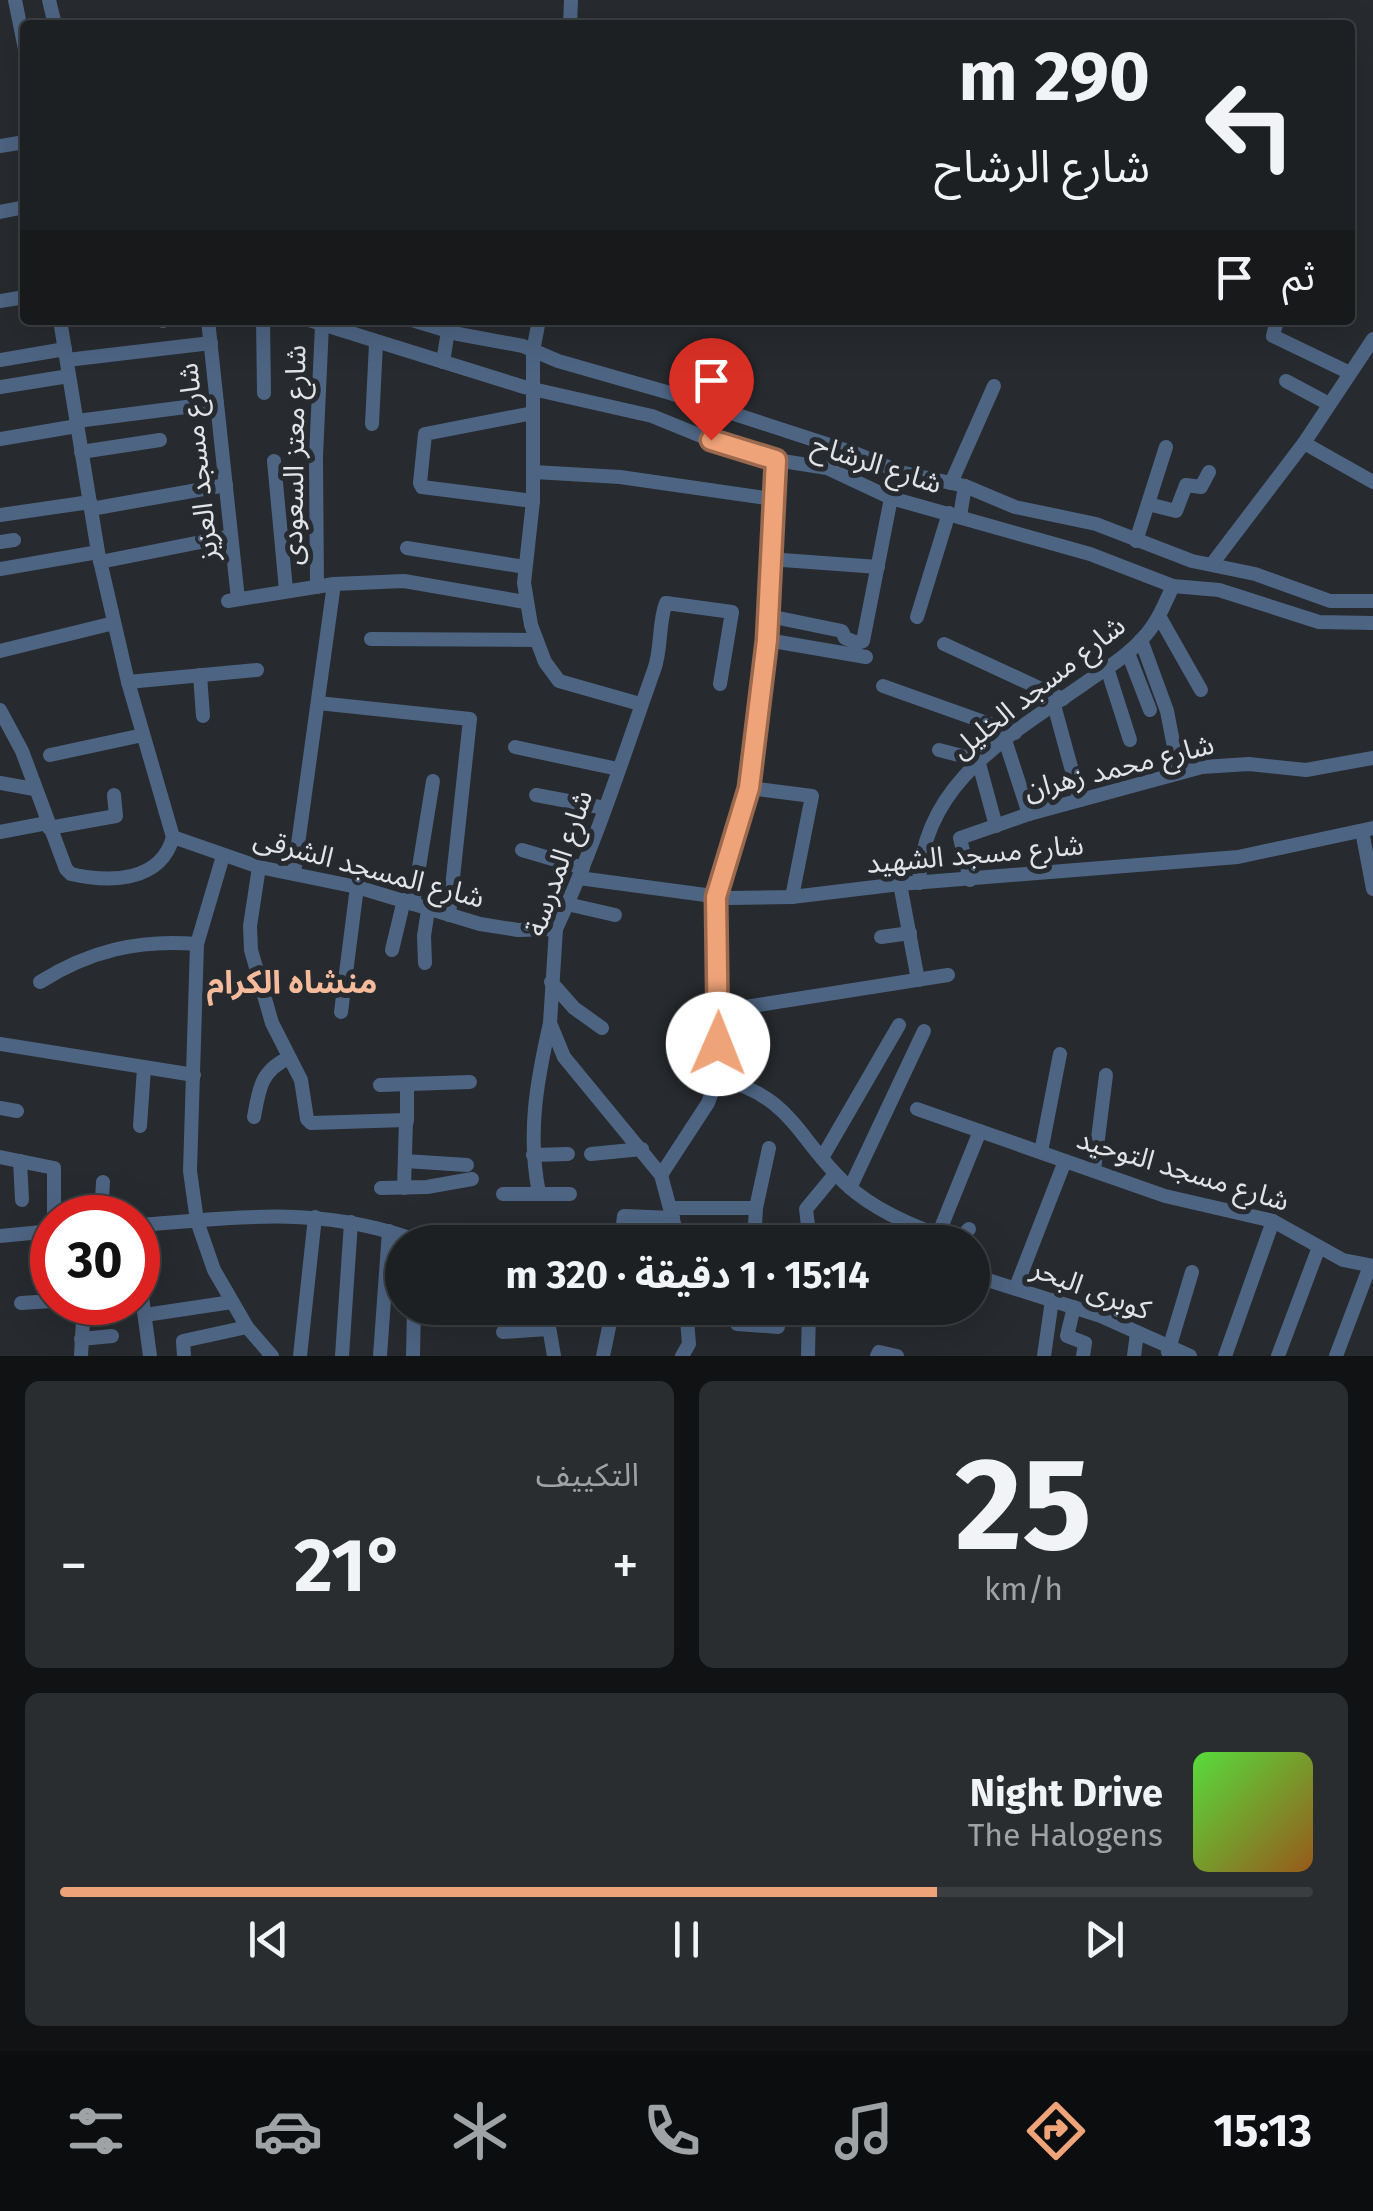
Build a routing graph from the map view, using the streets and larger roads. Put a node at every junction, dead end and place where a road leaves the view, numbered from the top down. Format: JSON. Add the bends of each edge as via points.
{"nodes":[{"id":1,"x":15,"y":0,"type":"edge"},
{"id":2,"x":20,"y":24,"type":"edge"},
{"id":3,"x":61,"y":325,"type":"edge"},
{"id":4,"x":208,"y":325,"type":"edge"},
{"id":5,"x":263,"y":325,"type":"edge"},
{"id":6,"x":315,"y":325,"type":"edge"},
{"id":7,"x":324,"y":325,"type":"edge"},
{"id":8,"x":418,"y":325,"type":"edge"},
{"id":9,"x":538,"y":325,"type":"edge"},
{"id":10,"x":1276,"y":325,"type":"edge"},
{"id":11,"x":1373,"y":339,"type":"edge"},
{"id":12,"x":376,"y":343,"type":"junction"},
{"id":13,"x":210,"y":344,"type":"junction"},
{"id":14,"x":445,"y":347,"type":"junction"},
{"id":15,"x":533,"y":355,"type":"junction"},
{"id":16,"x":0,"y":360,"type":"edge"},
{"id":17,"x":67,"y":361,"type":"junction"},
{"id":18,"x":1350,"y":373,"type":"junction"},
{"id":19,"x":1286,"y":381,"type":"dead end"},
{"id":20,"x":533,"y":385,"type":"junction"},
{"id":21,"x":994,"y":386,"type":"dead end"},
{"id":22,"x":0,"y":388,"type":"edge"},
{"id":23,"x":264,"y":393,"type":"dead end"},
{"id":24,"x":217,"y":403,"type":"junction"},
{"id":25,"x":1330,"y":404,"type":"junction"},
{"id":26,"x":533,"y":413,"type":"junction"},
{"id":27,"x":77,"y":424,"type":"junction"},
{"id":28,"x":372,"y":424,"type":"dead end"},
{"id":29,"x":0,"y":439,"type":"edge"},
{"id":30,"x":160,"y":440,"type":"dead end"},
{"id":31,"x":1304,"y":443,"type":"junction"},
{"id":32,"x":1166,"y":447,"type":"dead end"},
{"id":33,"x":81,"y":452,"type":"junction"},
{"id":34,"x":776,"y":460,"type":"junction"},
{"id":35,"x":274,"y":461,"type":"dead end"},
{"id":36,"x":534,"y":472,"type":"junction"},
{"id":37,"x":1209,"y":472,"type":"dead end"},
{"id":38,"x":1373,"y":482,"type":"edge"},
{"id":39,"x":226,"y":485,"type":"junction"},
{"id":40,"x":960,"y":487,"type":"junction"},
{"id":41,"x":891,"y":498,"type":"junction"},
{"id":42,"x":774,"y":499,"type":"junction"},
{"id":43,"x":534,"y":501,"type":"junction"},
{"id":44,"x":1148,"y":504,"type":"junction"},
{"id":45,"x":90,"y":506,"type":"junction"},
{"id":46,"x":957,"y":512,"type":"junction"},
{"id":47,"x":0,"y":515,"type":"edge"},
{"id":48,"x":231,"y":536,"type":"junction"},
{"id":49,"x":1136,"y":540,"type":"junction"},
{"id":50,"x":407,"y":548,"type":"dead end"},
{"id":51,"x":99,"y":557,"type":"junction"},
{"id":52,"x":770,"y":559,"type":"junction"},
{"id":53,"x":1212,"y":564,"type":"junction"},
{"id":54,"x":526,"y":567,"type":"junction"},
{"id":55,"x":878,"y":567,"type":"junction"},
{"id":56,"x":0,"y":569,"type":"edge"},
{"id":57,"x":1184,"y":577,"type":"junction"},
{"id":58,"x":334,"y":584,"type":"junction"},
{"id":59,"x":317,"y":587,"type":"junction"},
{"id":60,"x":286,"y":590,"type":"junction"},
{"id":61,"x":1373,"y":601,"type":"edge"},
{"id":62,"x":525,"y":602,"type":"junction"},
{"id":63,"x":1353,"y":614,"type":"junction"},
{"id":64,"x":768,"y":616,"type":"junction"},
{"id":65,"x":1159,"y":616,"type":"junction"},
{"id":66,"x":916,"y":617,"type":"dead end"},
{"id":67,"x":114,"y":622,"type":"junction"},
{"id":68,"x":1373,"y":623,"type":"edge"},
{"id":69,"x":371,"y":639,"type":"dead end"},
{"id":70,"x":535,"y":640,"type":"junction"},
{"id":71,"x":767,"y":640,"type":"junction"},
{"id":72,"x":1141,"y":640,"type":"junction"},
{"id":73,"x":944,"y":644,"type":"dead end"},
{"id":74,"x":0,"y":650,"type":"edge"},
{"id":75,"x":1128,"y":653,"type":"junction"},
{"id":76,"x":866,"y":657,"type":"dead end"},
{"id":77,"x":1106,"y":668,"type":"junction"},
{"id":78,"x":257,"y":670,"type":"dead end"},
{"id":79,"x":200,"y":675,"type":"junction"},
{"id":80,"x":128,"y":682,"type":"junction"},
{"id":81,"x":720,"y":684,"type":"dead end"},
{"id":82,"x":883,"y":686,"type":"dead end"},
{"id":83,"x":1201,"y":690,"type":"dead end"},
{"id":84,"x":1058,"y":702,"type":"junction"},
{"id":85,"x":318,"y":703,"type":"junction"},
{"id":86,"x":640,"y":704,"type":"junction"},
{"id":87,"x":0,"y":710,"type":"edge"},
{"id":88,"x":1150,"y":710,"type":"dead end"},
{"id":89,"x":203,"y":716,"type":"dead end"},
{"id":90,"x":143,"y":734,"type":"junction"},
{"id":91,"x":1010,"y":737,"type":"junction"},
{"id":92,"x":1130,"y":740,"type":"dead end"},
{"id":93,"x":515,"y":747,"type":"dead end"},
{"id":94,"x":939,"y":750,"type":"dead end"},
{"id":95,"x":50,"y":756,"type":"dead end"},
{"id":96,"x":1373,"y":758,"type":"edge"},
{"id":97,"x":978,"y":760,"type":"junction"},
{"id":98,"x":618,"y":769,"type":"junction"},
{"id":99,"x":1179,"y":772,"type":"junction"},
{"id":100,"x":433,"y":781,"type":"dead end"},
{"id":101,"x":0,"y":782,"type":"edge"},
{"id":102,"x":749,"y":788,"type":"junction"},
{"id":103,"x":34,"y":789,"type":"junction"},
{"id":104,"x":114,"y":795,"type":"dead end"},
{"id":105,"x":536,"y":796,"type":"dead end"},
{"id":106,"x":1080,"y":800,"type":"junction"},
{"id":107,"x":605,"y":808,"type":"junction"},
{"id":108,"x":1029,"y":814,"type":"junction"},
{"id":109,"x":48,"y":825,"type":"junction"},
{"id":110,"x":996,"y":826,"type":"junction"},
{"id":111,"x":1368,"y":830,"type":"edge"},
{"id":112,"x":0,"y":832,"type":"edge"},
{"id":113,"x":173,"y":837,"type":"junction"},
{"id":114,"x":522,"y":850,"type":"dead end"},
{"id":115,"x":224,"y":856,"type":"junction"},
{"id":116,"x":259,"y":867,"type":"junction"},
{"id":117,"x":294,"y":873,"type":"junction"},
{"id":118,"x":581,"y":873,"type":"junction"},
{"id":119,"x":970,"y":880,"type":"junction"},
{"id":120,"x":919,"y":883,"type":"junction"},
{"id":121,"x":900,"y":884,"type":"junction"},
{"id":122,"x":357,"y":887,"type":"junction"},
{"id":123,"x":1373,"y":889,"type":"edge"},
{"id":124,"x":716,"y":897,"type":"junction"},
{"id":125,"x":792,"y":897,"type":"junction"},
{"id":126,"x":408,"y":902,"type":"junction"},
{"id":127,"x":568,"y":904,"type":"junction"},
{"id":128,"x":428,"y":910,"type":"junction"},
{"id":129,"x":449,"y":915,"type":"junction"},
{"id":130,"x":615,"y":915,"type":"dead end"},
{"id":131,"x":556,"y":929,"type":"junction"},
{"id":132,"x":910,"y":933,"type":"junction"},
{"id":133,"x":881,"y":938,"type":"dead end"},
{"id":134,"x":197,"y":944,"type":"junction"},
{"id":135,"x":392,"y":950,"type":"dead end"},
{"id":136,"x":425,"y":963,"type":"dead end"},
{"id":137,"x":948,"y":976,"type":"dead end"},
{"id":138,"x":918,"y":980,"type":"junction"},
{"id":139,"x":40,"y":982,"type":"dead end"},
{"id":140,"x":551,"y":982,"type":"junction"},
{"id":141,"x":752,"y":1006,"type":"junction"},
{"id":142,"x":720,"y":1011,"type":"junction"},
{"id":143,"x":341,"y":1012,"type":"dead end"},
{"id":144,"x":550,"y":1022,"type":"junction"},
{"id":145,"x":899,"y":1025,"type":"dead end"},
{"id":146,"x":602,"y":1028,"type":"dead end"},
{"id":147,"x":924,"y":1031,"type":"dead end"},
{"id":148,"x":0,"y":1044,"type":"edge"},
{"id":149,"x":757,"y":1045,"type":"dead end"},
{"id":150,"x":1060,"y":1054,"type":"dead end"},
{"id":151,"x":289,"y":1058,"type":"junction"},
{"id":152,"x":144,"y":1068,"type":"junction"},
{"id":153,"x":194,"y":1075,"type":"junction"},
{"id":154,"x":1106,"y":1075,"type":"dead end"},
{"id":155,"x":717,"y":1078,"type":"junction"},
{"id":156,"x":470,"y":1082,"type":"dead end"},
{"id":157,"x":406,"y":1084,"type":"junction"},
{"id":158,"x":380,"y":1086,"type":"dead end"},
{"id":159,"x":0,"y":1108,"type":"edge"},
{"id":160,"x":917,"y":1109,"type":"dead end"},
{"id":161,"x":17,"y":1111,"type":"dead end"},
{"id":162,"x":254,"y":1117,"type":"dead end"},
{"id":163,"x":407,"y":1121,"type":"junction"},
{"id":164,"x":140,"y":1126,"type":"dead end"},
{"id":165,"x":980,"y":1131,"type":"junction"},
{"id":166,"x":769,"y":1148,"type":"dead end"},
{"id":167,"x":642,"y":1150,"type":"junction"},
{"id":168,"x":1042,"y":1152,"type":"junction"},
{"id":169,"x":568,"y":1154,"type":"dead end"},
{"id":170,"x":590,"y":1154,"type":"dead end"},
{"id":171,"x":533,"y":1156,"type":"junction"},
{"id":172,"x":0,"y":1157,"type":"edge"},
{"id":173,"x":822,"y":1158,"type":"junction"},
{"id":174,"x":20,"y":1161,"type":"junction"},
{"id":175,"x":406,"y":1161,"type":"junction"},
{"id":176,"x":1066,"y":1161,"type":"junction"},
{"id":177,"x":1094,"y":1170,"type":"junction"},
{"id":178,"x":661,"y":1174,"type":"junction"},
{"id":179,"x":835,"y":1174,"type":"junction"},
{"id":180,"x":102,"y":1182,"type":"dead end"},
{"id":181,"x":380,"y":1188,"type":"dead end"},
{"id":182,"x":404,"y":1188,"type":"junction"},
{"id":183,"x":850,"y":1188,"type":"junction"},
{"id":184,"x":504,"y":1194,"type":"dead end"},
{"id":185,"x":539,"y":1194,"type":"junction"},
{"id":186,"x":570,"y":1194,"type":"dead end"},
{"id":187,"x":54,"y":1195,"type":"edge"},
{"id":188,"x":102,"y":1195,"type":"edge"},
{"id":189,"x":22,"y":1200,"type":"dead end"},
{"id":190,"x":756,"y":1208,"type":"junction"},
{"id":191,"x":672,"y":1213,"type":"junction"},
{"id":192,"x":315,"y":1216,"type":"junction"},
{"id":193,"x":197,"y":1221,"type":"junction"},
{"id":194,"x":1273,"y":1221,"type":"junction"},
{"id":195,"x":350,"y":1222,"type":"junction"},
{"id":196,"x":160,"y":1224,"type":"edge"},
{"id":197,"x":623,"y":1225,"type":"edge"},
{"id":198,"x":674,"y":1225,"type":"edge"},
{"id":199,"x":755,"y":1225,"type":"edge"},
{"id":200,"x":808,"y":1225,"type":"edge"},
{"id":201,"x":916,"y":1225,"type":"edge"},
{"id":202,"x":942,"y":1225,"type":"edge"},
{"id":203,"x":385,"y":1231,"type":"edge"},
{"id":204,"x":30,"y":1234,"type":"edge"},
{"id":205,"x":0,"y":1236,"type":"edge"},
{"id":206,"x":1319,"y":1247,"type":"junction"},
{"id":207,"x":1371,"y":1266,"type":"edge"},
{"id":208,"x":1192,"y":1272,"type":"dead end"},
{"id":209,"x":990,"y":1280,"type":"edge"},
{"id":210,"x":385,"y":1287,"type":"edge"},
{"id":211,"x":1016,"y":1287,"type":"junction"},
{"id":212,"x":1052,"y":1300,"type":"junction"},
{"id":213,"x":30,"y":1302,"type":"edge"},
{"id":214,"x":232,"y":1302,"type":"junction"},
{"id":215,"x":22,"y":1303,"type":"dead end"},
{"id":216,"x":1074,"y":1307,"type":"junction"},
{"id":217,"x":160,"y":1313,"type":"edge"},
{"id":218,"x":82,"y":1325,"type":"edge"},
{"id":219,"x":146,"y":1325,"type":"edge"},
{"id":220,"x":414,"y":1325,"type":"edge"},
{"id":221,"x":609,"y":1325,"type":"edge"},
{"id":222,"x":687,"y":1325,"type":"edge"},
{"id":223,"x":751,"y":1325,"type":"edge"},
{"id":224,"x":809,"y":1325,"type":"edge"},
{"id":225,"x":248,"y":1327,"type":"junction"},
{"id":226,"x":778,"y":1327,"type":"dead end"},
{"id":227,"x":503,"y":1332,"type":"dead end"},
{"id":228,"x":1137,"y":1333,"type":"junction"},
{"id":229,"x":112,"y":1336,"type":"dead end"},
{"id":230,"x":80,"y":1339,"type":"junction"},
{"id":231,"x":1168,"y":1351,"type":"edge"},
{"id":232,"x":80,"y":1356,"type":"edge"},
{"id":233,"x":150,"y":1356,"type":"edge"},
{"id":234,"x":184,"y":1356,"type":"edge"},
{"id":235,"x":272,"y":1356,"type":"edge"},
{"id":236,"x":300,"y":1356,"type":"edge"},
{"id":237,"x":342,"y":1356,"type":"edge"},
{"id":238,"x":380,"y":1356,"type":"edge"},
{"id":239,"x":413,"y":1356,"type":"edge"},
{"id":240,"x":554,"y":1356,"type":"edge"},
{"id":241,"x":603,"y":1356,"type":"edge"},
{"id":242,"x":682,"y":1356,"type":"edge"},
{"id":243,"x":808,"y":1356,"type":"edge"},
{"id":244,"x":877,"y":1356,"type":"edge"},
{"id":245,"x":896,"y":1356,"type":"edge"},
{"id":246,"x":1044,"y":1356,"type":"edge"},
{"id":247,"x":1083,"y":1356,"type":"edge"},
{"id":248,"x":1134,"y":1356,"type":"edge"},
{"id":249,"x":1190,"y":1356,"type":"edge"},
{"id":250,"x":1225,"y":1356,"type":"edge"},
{"id":251,"x":1278,"y":1356,"type":"edge"},
{"id":252,"x":1336,"y":1356,"type":"edge"}],
"edges":[{"from":1,"to":2,"type":"street"},
{"from":3,"to":17,"type":"street"},
{"from":4,"to":13,"type":"street","name":"شارع مسجد العزيز"},
{"from":5,"to":23,"type":"street"},
{"from":6,"to":59,"type":"street","name":"شارع معتز السعودى"},
{"from":7,"to":12,"type":"street","name":"شارع الرشاح"},
{"from":8,"to":14,"type":"street","name":"شارع الرشاح"},
{"from":9,"to":15,"type":"street"},
{"from":10,"to":18,"type":"street","via":[[1273,336]]},
{"from":11,"to":18,"type":"street"},
{"from":12,"to":14,"type":"street","name":"شارع الرشاح"},
{"from":12,"to":28,"type":"street"},
{"from":13,"to":17,"type":"street"},
{"from":13,"to":24,"type":"street","name":"شارع مسجد العزيز"},
{"from":14,"to":15,"type":"street","name":"شارع الرشاح","via":[[511,343]]},
{"from":14,"to":20,"type":"street","name":"شارع الرشاح"},
{"from":15,"to":20,"type":"street"},
{"from":15,"to":40,"type":"street","name":"شارع الرشاح"},
{"from":16,"to":17,"type":"street"},
{"from":17,"to":22,"type":"street"},
{"from":17,"to":27,"type":"street"},
{"from":18,"to":25,"type":"street"},
{"from":19,"to":25,"type":"street"},
{"from":20,"to":26,"type":"street"},
{"from":20,"to":34,"type":"street","name":"شارع الرشاح","via":[[652,416]]},
{"from":21,"to":40,"type":"street"},
{"from":24,"to":27,"type":"street"},
{"from":24,"to":39,"type":"street","name":"شارع مسجد العزيز"},
{"from":25,"to":31,"type":"street"},
{"from":26,"to":36,"type":"street"},
{"from":26,"to":43,"type":"street","via":[[425,434],[420,484]]},
{"from":27,"to":29,"type":"street"},
{"from":27,"to":33,"type":"street"},
{"from":30,"to":33,"type":"street"},
{"from":31,"to":38,"type":"street"},
{"from":31,"to":53,"type":"street"},
{"from":32,"to":44,"type":"street"},
{"from":33,"to":45,"type":"street"},
{"from":34,"to":41,"type":"street","name":"شارع الرشاح","via":[[827,468]]},
{"from":34,"to":42,"type":"street"},
{"from":35,"to":60,"type":"street"},
{"from":36,"to":42,"type":"street"},
{"from":36,"to":43,"type":"street"},
{"from":37,"to":44,"type":"street","via":[[1201,487],[1186,485],[1176,511]]},
{"from":39,"to":45,"type":"street"},
{"from":39,"to":48,"type":"street","name":"شارع مسجد العزيز"},
{"from":40,"to":46,"type":"street"},
{"from":40,"to":49,"type":"street","name":"شارع الرشاح"},
{"from":41,"to":46,"type":"street","name":"شارع الرشاح"},
{"from":41,"to":55,"type":"street"},
{"from":42,"to":52,"type":"street"},
{"from":43,"to":54,"type":"street"},
{"from":44,"to":49,"type":"street"},
{"from":45,"to":47,"type":"street"},
{"from":45,"to":51,"type":"street"},
{"from":46,"to":57,"type":"street","name":"شارع الرشاح","via":[[1000,531]]},
{"from":46,"to":66,"type":"street"},
{"from":48,"to":51,"type":"street"},
{"from":48,"to":60,"type":"street","name":"شارع مسجد العزيز","via":[[233,600]]},
{"from":49,"to":57,"type":"street","name":"شارع الرشاح"},
{"from":50,"to":54,"type":"street"},
{"from":51,"to":56,"type":"street"},
{"from":51,"to":67,"type":"street"},
{"from":52,"to":55,"type":"street"},
{"from":52,"to":64,"type":"street"},
{"from":53,"to":57,"type":"street","name":"شارع الرشاح"},
{"from":53,"to":63,"type":"street","name":"شارع الرشاح"},
{"from":54,"to":62,"type":"street"},
{"from":55,"to":64,"type":"street","via":[[858,643],[842,630]]},
{"from":57,"to":63,"type":"street","name":"شارع الرشاح","via":[[1319,622]]},
{"from":57,"to":65,"type":"street","name":"شارع مسجد الخليل"},
{"from":58,"to":59,"type":"street"},
{"from":58,"to":62,"type":"street","via":[[412,582]]},
{"from":58,"to":85,"type":"street"},
{"from":59,"to":60,"type":"street"},
{"from":61,"to":63,"type":"street","name":"شارع الرشاح"},
{"from":62,"to":70,"type":"street"},
{"from":63,"to":68,"type":"street","name":"شارع الرشاح"},
{"from":64,"to":71,"type":"street"},
{"from":65,"to":72,"type":"street","name":"شارع مسجد الخليل"},
{"from":65,"to":83,"type":"street"},
{"from":67,"to":74,"type":"street"},
{"from":67,"to":80,"type":"street"},
{"from":69,"to":70,"type":"street"},
{"from":70,"to":86,"type":"street","via":[[559,680]]},
{"from":71,"to":76,"type":"street"},
{"from":71,"to":102,"type":"street"},
{"from":72,"to":75,"type":"street","name":"شارع مسجد الخليل"},
{"from":72,"to":99,"type":"street"},
{"from":73,"to":84,"type":"street"},
{"from":75,"to":77,"type":"street","name":"شارع مسجد الخليل"},
{"from":75,"to":88,"type":"street"},
{"from":77,"to":84,"type":"street","name":"شارع مسجد الخليل"},
{"from":77,"to":92,"type":"street"},
{"from":78,"to":79,"type":"street"},
{"from":79,"to":80,"type":"street"},
{"from":79,"to":89,"type":"street"},
{"from":80,"to":90,"type":"street"},
{"from":81,"to":86,"type":"street","name":"شارع المدرسة","via":[[732,612],[668,603]]},
{"from":82,"to":91,"type":"street"},
{"from":84,"to":91,"type":"street","name":"شارع مسجد الخليل"},
{"from":84,"to":106,"type":"street"},
{"from":85,"to":117,"type":"street"},
{"from":85,"to":129,"type":"street","via":[[470,721]]},
{"from":86,"to":98,"type":"street","name":"شارع المدرسة"},
{"from":87,"to":103,"type":"street"},
{"from":90,"to":95,"type":"street"},
{"from":90,"to":113,"type":"street"},
{"from":91,"to":97,"type":"street","name":"شارع مسجد الخليل"},
{"from":91,"to":108,"type":"street"},
{"from":93,"to":98,"type":"street"},
{"from":94,"to":97,"type":"street"},
{"from":96,"to":99,"type":"street","name":"شارع محمد زهران","via":[[1306,770],[1226,764]]},
{"from":97,"to":110,"type":"street"},
{"from":97,"to":120,"type":"street","name":"شارع مسجد الخليل","via":[[931,822]]},
{"from":98,"to":107,"type":"street","name":"شارع المدرسة"},
{"from":99,"to":106,"type":"street","name":"شارع محمد زهران"},
{"from":100,"to":126,"type":"street"},
{"from":101,"to":103,"type":"street"},
{"from":102,"to":124,"type":"street"},
{"from":102,"to":125,"type":"street","via":[[812,796]]},
{"from":103,"to":109,"type":"street"},
{"from":104,"to":109,"type":"street","via":[[116,816]]},
{"from":105,"to":107,"type":"street"},
{"from":106,"to":108,"type":"street","name":"شارع محمد زهران"},
{"from":107,"to":118,"type":"street","name":"شارع المدرسة"},
{"from":108,"to":110,"type":"street","name":"شارع محمد زهران"},
{"from":109,"to":112,"type":"street"},
{"from":109,"to":113,"type":"street","via":[[66,869],[77,876],[136,876],[168,855]]},
{"from":110,"to":119,"type":"street","name":"شارع محمد زهران","via":[[960,838]]},
{"from":111,"to":119,"type":"street","name":"شارع مسجد الشهيد","via":[[1238,857]]},
{"from":111,"to":123,"type":"street"},
{"from":113,"to":115,"type":"street","name":"شارع المسجد الشرقى"},
{"from":114,"to":118,"type":"street","name":"شارع مسجد الشهيد"},
{"from":115,"to":116,"type":"street","name":"شارع المسجد الشرقى"},
{"from":115,"to":134,"type":"street"},
{"from":116,"to":117,"type":"street","name":"شارع المسجد الشرقى"},
{"from":116,"to":151,"type":"street","via":[[251,950]]},
{"from":117,"to":122,"type":"street","name":"شارع المسجد الشرقى"},
{"from":118,"to":124,"type":"street","name":"شارع مسجد الشهيد"},
{"from":118,"to":127,"type":"street","name":"شارع المدرسة"},
{"from":119,"to":120,"type":"street","name":"شارع مسجد الشهيد"},
{"from":120,"to":121,"type":"street","name":"شارع مسجد الشهيد"},
{"from":121,"to":125,"type":"street","name":"شارع مسجد الشهيد"},
{"from":121,"to":132,"type":"street"},
{"from":122,"to":126,"type":"street","name":"شارع المسجد الشرقى"},
{"from":122,"to":143,"type":"street"},
{"from":124,"to":125,"type":"street","name":"شارع مسجد الشهيد"},
{"from":124,"to":142,"type":"street"},
{"from":126,"to":128,"type":"street","name":"شارع المسجد الشرقى"},
{"from":126,"to":135,"type":"street"},
{"from":127,"to":130,"type":"street"},
{"from":127,"to":131,"type":"street","name":"شارع المدرسة"},
{"from":128,"to":129,"type":"street","name":"شارع المسجد الشرقى"},
{"from":128,"to":136,"type":"street"},
{"from":129,"to":131,"type":"street","name":"شارع المسجد الشرقى","via":[[518,930]]},
{"from":131,"to":140,"type":"street","name":"شارع المدرسة"},
{"from":132,"to":133,"type":"street"},
{"from":132,"to":138,"type":"street"},
{"from":134,"to":139,"type":"street","via":[[115,948]]},
{"from":134,"to":153,"type":"street"},
{"from":137,"to":138,"type":"street"},
{"from":138,"to":141,"type":"street"},
{"from":140,"to":144,"type":"street","name":"شارع المدرسة"},
{"from":140,"to":146,"type":"street"},
{"from":141,"to":142,"type":"street"},
{"from":141,"to":149,"type":"street"},
{"from":142,"to":155,"type":"street"},
{"from":144,"to":167,"type":"street","name":"شارع المدرسة","via":[[564,1058]]},
{"from":144,"to":171,"type":"street","via":[[535,1097]]},
{"from":145,"to":173,"type":"street"},
{"from":147,"to":183,"type":"street"},
{"from":148,"to":152,"type":"street"},
{"from":150,"to":168,"type":"street"},
{"from":151,"to":162,"type":"street","via":[[263,1077]]},
{"from":151,"to":163,"type":"street","via":[[311,1123]]},
{"from":152,"to":153,"type":"street"},
{"from":152,"to":164,"type":"street"},
{"from":153,"to":193,"type":"street","via":[[190,1171]]},
{"from":154,"to":177,"type":"street"},
{"from":155,"to":173,"type":"street","via":[[769,1099]]},
{"from":155,"to":178,"type":"street"},
{"from":156,"to":157,"type":"street"},
{"from":157,"to":158,"type":"street"},
{"from":157,"to":163,"type":"street"},
{"from":159,"to":161,"type":"street"},
{"from":160,"to":165,"type":"street","name":"شارع مسجد التوحيد"},
{"from":163,"to":175,"type":"street"},
{"from":165,"to":168,"type":"street","name":"شارع مسجد التوحيد"},
{"from":165,"to":202,"type":"street"},
{"from":166,"to":190,"type":"street"},
{"from":167,"to":170,"type":"street"},
{"from":167,"to":178,"type":"street","name":"شارع المدرسة"},
{"from":168,"to":176,"type":"street","name":"شارع مسجد التوحيد"},
{"from":169,"to":171,"type":"street"},
{"from":171,"to":185,"type":"street"},
{"from":172,"to":174,"type":"street"},
{"from":173,"to":179,"type":"street"},
{"from":174,"to":187,"type":"street","via":[[50,1166]]},
{"from":174,"to":189,"type":"street"},
{"from":175,"to":182,"type":"street"},
{"from":175,"to":182,"type":"street","via":[[470,1172]]},
{"from":176,"to":177,"type":"street","name":"شارع مسجد التوحيد"},
{"from":176,"to":211,"type":"street"},
{"from":177,"to":194,"type":"street","name":"شارع مسجد التوحيد","via":[[1165,1196]]},
{"from":178,"to":191,"type":"street","name":"شارع المدرسة"},
{"from":179,"to":183,"type":"street"},
{"from":179,"to":200,"type":"street","via":[[806,1209]]},
{"from":180,"to":188,"type":"street"},
{"from":181,"to":182,"type":"street"},
{"from":183,"to":201,"type":"street"},
{"from":184,"to":185,"type":"street"},
{"from":185,"to":186,"type":"street"},
{"from":190,"to":191,"type":"street"},
{"from":190,"to":199,"type":"street"},
{"from":191,"to":197,"type":"street","via":[[624,1216]]},
{"from":191,"to":198,"type":"street","name":"شارع المدرسة"},
{"from":192,"to":193,"type":"street"},
{"from":192,"to":195,"type":"street"},
{"from":192,"to":236,"type":"street"},
{"from":193,"to":196,"type":"street"},
{"from":193,"to":214,"type":"street"},
{"from":194,"to":206,"type":"street","name":"شارع مسجد التوحيد"},
{"from":194,"to":250,"type":"street"},
{"from":195,"to":203,"type":"street"},
{"from":195,"to":237,"type":"street"},
{"from":204,"to":205,"type":"street"},
{"from":206,"to":207,"type":"street","name":"شارع مسجد التوحيد"},
{"from":206,"to":251,"type":"street"},
{"from":207,"to":252,"type":"street"},
{"from":208,"to":231,"type":"street"},
{"from":209,"to":211,"type":"street","name":"كوبرى البحر"},
{"from":210,"to":238,"type":"street"},
{"from":211,"to":212,"type":"street","name":"كوبرى البحر"},
{"from":212,"to":216,"type":"street","name":"كوبرى البحر"},
{"from":212,"to":246,"type":"street"},
{"from":213,"to":215,"type":"street"},
{"from":214,"to":217,"type":"street"},
{"from":214,"to":225,"type":"street"},
{"from":216,"to":228,"type":"street","name":"كوبرى البحر"},
{"from":216,"to":247,"type":"street","via":[[1067,1336],[1085,1342]]},
{"from":218,"to":230,"type":"street"},
{"from":219,"to":233,"type":"street"},
{"from":220,"to":239,"type":"street"},
{"from":221,"to":241,"type":"street"},
{"from":222,"to":242,"type":"street"},
{"from":223,"to":226,"type":"street"},
{"from":224,"to":243,"type":"street"},
{"from":225,"to":234,"type":"street","via":[[183,1341]]},
{"from":225,"to":235,"type":"street"},
{"from":227,"to":240,"type":"street","via":[[548,1324]]},
{"from":228,"to":231,"type":"street","name":"كوبرى البحر"},
{"from":228,"to":248,"type":"street"},
{"from":229,"to":230,"type":"street"},
{"from":230,"to":232,"type":"street"},
{"from":231,"to":249,"type":"street","name":"كوبرى البحر"},
{"from":244,"to":245,"type":"street"}]}
